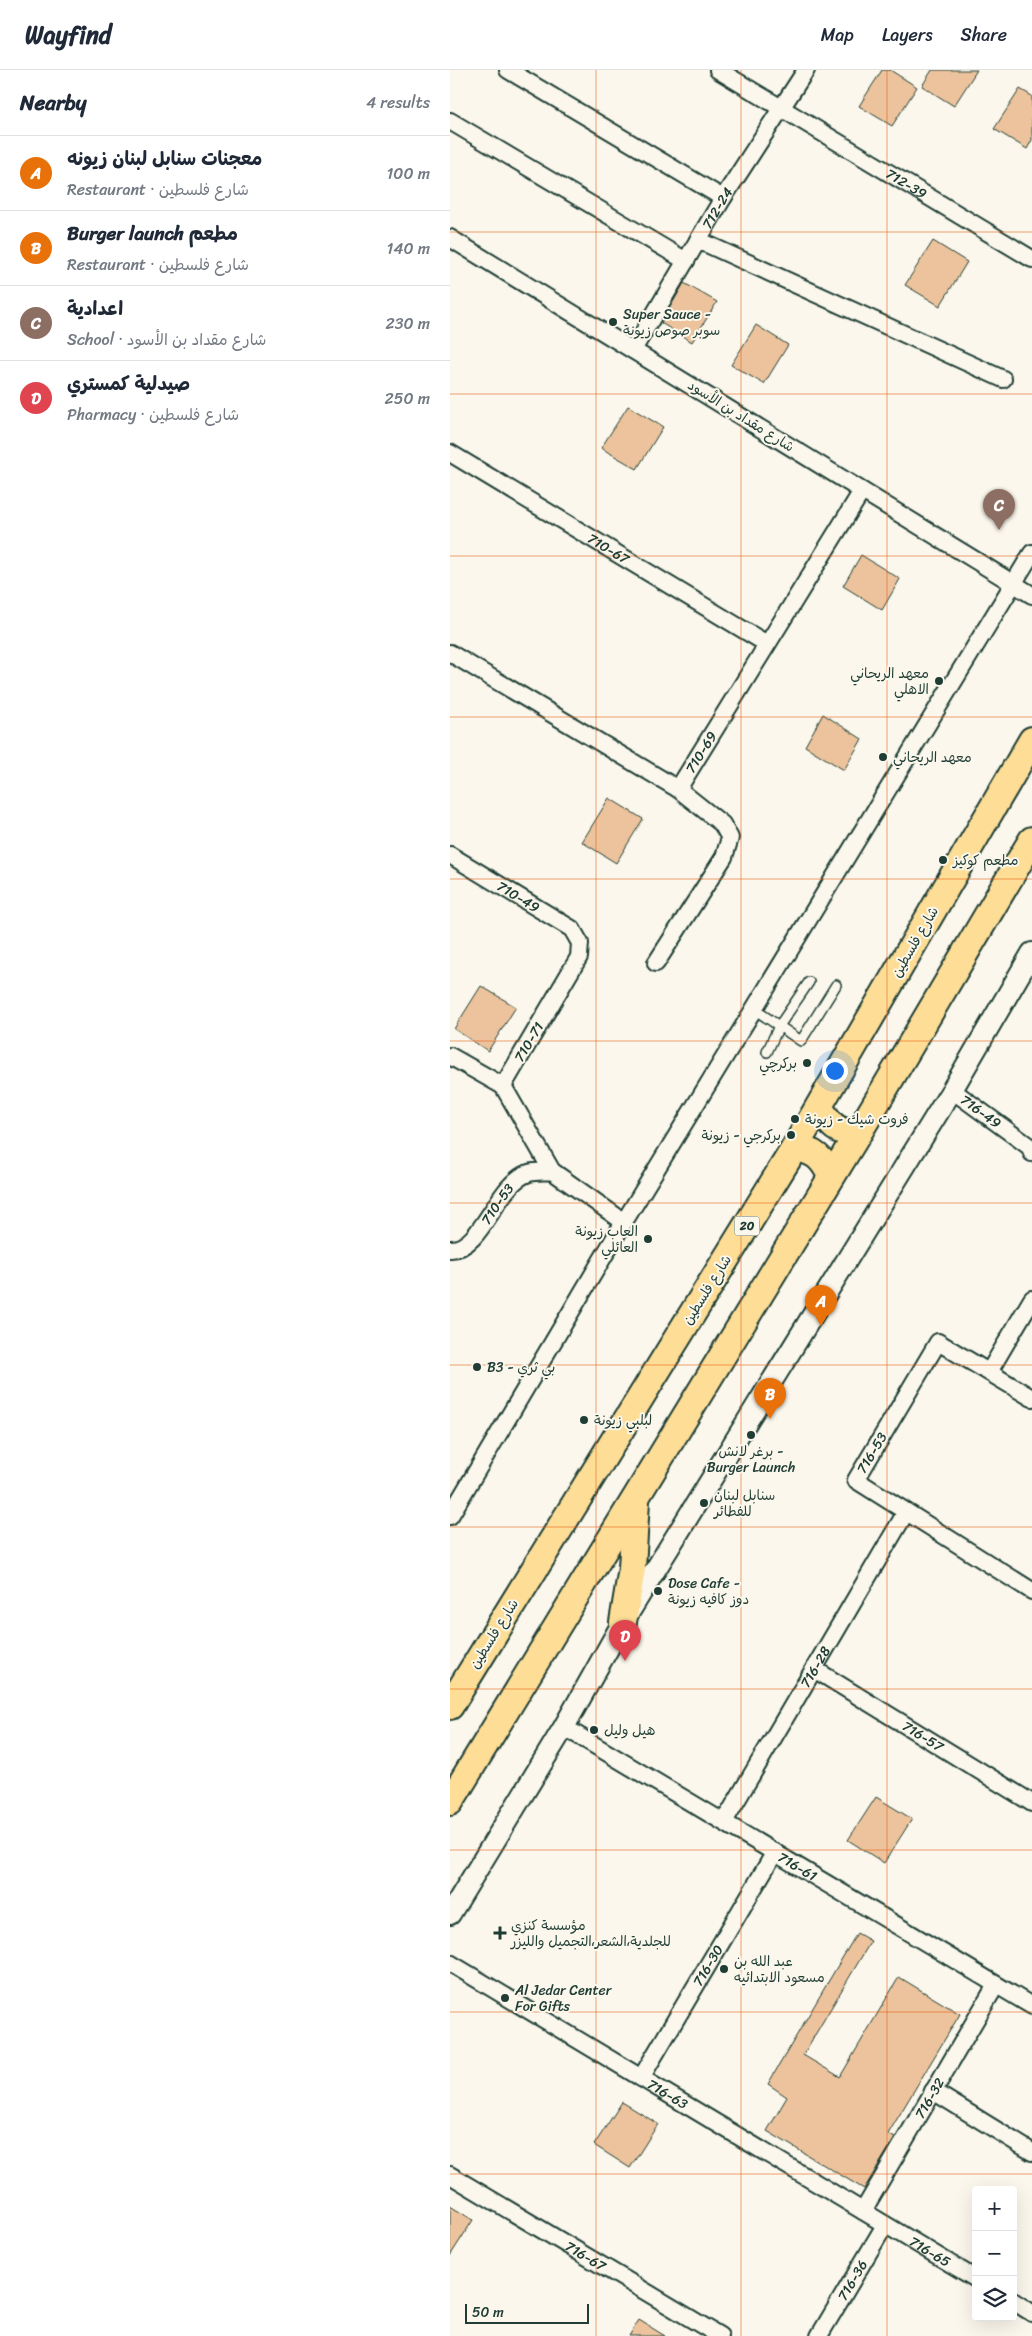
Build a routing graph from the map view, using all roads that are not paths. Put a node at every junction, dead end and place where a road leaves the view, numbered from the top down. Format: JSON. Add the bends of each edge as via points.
{"nodes":[{"id":1,"x":508,"y":70,"type":"edge"},
{"id":2,"x":718,"y":70,"type":"edge"},
{"id":3,"x":806,"y":70,"type":"edge"},
{"id":4,"x":782,"y":107,"type":"junction"},
{"id":5,"x":450,"y":121,"type":"edge"},
{"id":6,"x":722,"y":198,"type":"junction"},
{"id":7,"x":450,"y":238,"type":"edge"},
{"id":8,"x":698,"y":240,"type":"junction"},
{"id":9,"x":1032,"y":260,"type":"edge"},
{"id":10,"x":686,"y":262,"type":"junction"},
{"id":11,"x":633,"y":350,"type":"junction"},
{"id":12,"x":1002,"y":379,"type":"dead end"},
{"id":13,"x":450,"y":453,"type":"edge"},
{"id":14,"x":862,"y":491,"type":"junction"},
{"id":15,"x":1032,"y":553,"type":"edge"},
{"id":16,"x":1014,"y":584,"type":"junction"},
{"id":17,"x":1032,"y":595,"type":"edge"},
{"id":18,"x":766,"y":644,"type":"junction"},
{"id":19,"x":450,"y":653,"type":"edge"},
{"id":20,"x":1032,"y":740,"type":"edge"},
{"id":21,"x":678,"y":789,"type":"junction"},
{"id":22,"x":1032,"y":840,"type":"edge"},
{"id":23,"x":450,"y":855,"type":"edge"},
{"id":24,"x":580,"y":943,"type":"joint"},
{"id":25,"x":1032,"y":953,"type":"edge"},
{"id":26,"x":656,"y":963,"type":"dead end"},
{"id":27,"x":809,"y":982,"type":"dead end"},
{"id":28,"x":836,"y":986,"type":"dead end"},
{"id":29,"x":754,"y":1009,"type":"junction"},
{"id":30,"x":779,"y":1026,"type":"junction"},
{"id":31,"x":767,"y":1052,"type":"dead end"},
{"id":32,"x":450,"y":1056,"type":"edge"},
{"id":33,"x":503,"y":1086,"type":"junction"},
{"id":34,"x":952,"y":1090,"type":"junction"},
{"id":35,"x":819,"y":1107,"type":"junction"},
{"id":36,"x":859,"y":1132,"type":"junction"},
{"id":37,"x":794,"y":1149,"type":"junction"},
{"id":38,"x":1032,"y":1153,"type":"edge"},
{"id":39,"x":552,"y":1171,"type":"junction"},
{"id":40,"x":831,"y":1176,"type":"junction"},
{"id":41,"x":624,"y":1222,"type":"junction"},
{"id":42,"x":450,"y":1249,"type":"edge"},
{"id":43,"x":1032,"y":1299,"type":"edge"},
{"id":44,"x":989,"y":1372,"type":"junction"},
{"id":45,"x":1032,"y":1398,"type":"edge"},
{"id":46,"x":637,"y":1495,"type":"junction"},
{"id":47,"x":906,"y":1512,"type":"junction"},
{"id":48,"x":450,"y":1516,"type":"edge"},
{"id":49,"x":1032,"y":1591,"type":"edge"},
{"id":50,"x":623,"y":1622,"type":"junction"},
{"id":51,"x":814,"y":1669,"type":"junction"},
{"id":52,"x":450,"y":1706,"type":"edge"},
{"id":53,"x":564,"y":1727,"type":"junction"},
{"id":54,"x":450,"y":1802,"type":"edge"},
{"id":55,"x":1032,"y":1803,"type":"edge"},
{"id":56,"x":724,"y":1822,"type":"junction"},
{"id":57,"x":774,"y":1852,"type":"junction"},
{"id":58,"x":450,"y":1914,"type":"edge"},
{"id":59,"x":450,"y":1963,"type":"edge"},
{"id":60,"x":996,"y":1985,"type":"junction"},
{"id":61,"x":1032,"y":2006,"type":"edge"},
{"id":62,"x":641,"y":2078,"type":"junction"},
{"id":63,"x":933,"y":2091,"type":"junction"},
{"id":64,"x":1032,"y":2152,"type":"edge"},
{"id":65,"x":450,"y":2175,"type":"edge"},
{"id":66,"x":863,"y":2211,"type":"junction"},
{"id":67,"x":885,"y":2225,"type":"junction"},
{"id":68,"x":972,"y":2277,"type":"edge"},
{"id":69,"x":1017,"y":2304,"type":"edge"},
{"id":70,"x":1032,"y":2313,"type":"edge"},
{"id":71,"x":720,"y":2336,"type":"edge"},
{"id":72,"x":819,"y":2336,"type":"edge"}],
"edges":[{"from":1,"to":6,"type":"street"},
{"from":2,"to":4,"type":"street","name":"712-39"},
{"from":3,"to":4,"type":"street","name":"712-24"},
{"from":4,"to":6,"type":"street","name":"712-24"},
{"from":4,"to":9,"type":"street","name":"712-39"},
{"from":5,"to":10,"type":"street"},
{"from":6,"to":8,"type":"street","name":"712-24"},
{"from":7,"to":11,"type":"street","name":"شارع مقداد بن الأسود"},
{"from":8,"to":10,"type":"street","name":"712-24"},
{"from":8,"to":12,"type":"street"},
{"from":10,"to":11,"type":"street","name":"712-24"},
{"from":11,"to":14,"type":"street","name":"شارع مقداد بن الأسود"},
{"from":13,"to":18,"type":"street","name":"710-67"},
{"from":14,"to":16,"type":"street","name":"شارع مقداد بن الأسود"},
{"from":14,"to":18,"type":"street","name":"710-69"},
{"from":15,"to":16,"type":"street"},
{"from":16,"to":17,"type":"street","name":"شارع مقداد بن الأسود"},
{"from":16,"to":29,"type":"street"},
{"from":18,"to":21,"type":"street","name":"710-69"},
{"from":19,"to":21,"type":"street","name":"710-69"},
{"from":20,"to":35,"type":"main road","name":"شارع فلسطين","number":"20"},
{"from":21,"to":26,"type":"street","via":[[722,824],[730,838],[724,857]]},
{"from":22,"to":36,"type":"main road"},
{"from":23,"to":24,"type":"street","name":"710-49","via":[[572,929]]},
{"from":24,"to":33,"type":"street","name":"710-71","via":[[579,957]]},
{"from":25,"to":34,"type":"street"},
{"from":27,"to":30,"type":"lane"},
{"from":28,"to":30,"type":"lane","via":[[801,1041]]},
{"from":29,"to":30,"type":"lane"},
{"from":29,"to":41,"type":"street"},
{"from":30,"to":31,"type":"lane"},
{"from":32,"to":33,"type":"street"},
{"from":33,"to":39,"type":"street"},
{"from":34,"to":38,"type":"street","name":"716-49","via":[[1030,1147]]},
{"from":34,"to":50,"type":"street"},
{"from":35,"to":36,"type":"main road","via":[[828,1122],[837,1129],[847,1133]]},
{"from":35,"to":37,"type":"main road","name":"شارع فلسطين","number":"20"},
{"from":36,"to":40,"type":"main road"},
{"from":37,"to":40,"type":"main road","via":[[814,1153]]},
{"from":37,"to":52,"type":"main road","name":"شارع فلسطين","number":"20"},
{"from":39,"to":41,"type":"street"},
{"from":39,"to":42,"type":"street","name":"710-53","via":[[528,1174],[513,1183],[468,1244]]},
{"from":40,"to":46,"type":"main road"},
{"from":41,"to":48,"type":"street"},
{"from":43,"to":44,"type":"street"},
{"from":44,"to":45,"type":"street","name":"716-53"},
{"from":44,"to":47,"type":"street","name":"716-53","via":[[938,1342],[856,1480]]},
{"from":46,"to":50,"type":"main road","via":[[632,1568]]},
{"from":46,"to":54,"type":"main road"},
{"from":47,"to":49,"type":"street","name":"716-53"},
{"from":47,"to":51,"type":"street","name":"716-28"},
{"from":50,"to":53,"type":"street"},
{"from":51,"to":55,"type":"street","name":"716-57"},
{"from":51,"to":56,"type":"street","name":"716-28"},
{"from":53,"to":56,"type":"street","name":"716-61"},
{"from":53,"to":58,"type":"street"},
{"from":56,"to":57,"type":"street","name":"716-61"},
{"from":57,"to":60,"type":"street","name":"716-61"},
{"from":57,"to":62,"type":"street","name":"716-30"},
{"from":59,"to":62,"type":"street","name":"716-63"},
{"from":60,"to":61,"type":"street","name":"716-61"},
{"from":60,"to":63,"type":"street","name":"716-32"},
{"from":62,"to":66,"type":"street","name":"716-63"},
{"from":63,"to":64,"type":"street"},
{"from":63,"to":66,"type":"street","name":"716-32"},
{"from":65,"to":71,"type":"street","name":"716-67"},
{"from":66,"to":67,"type":"street","name":"716-63"},
{"from":67,"to":68,"type":"street","name":"716-65"},
{"from":67,"to":72,"type":"street","name":"716-36"},
{"from":69,"to":70,"type":"street"}]}
